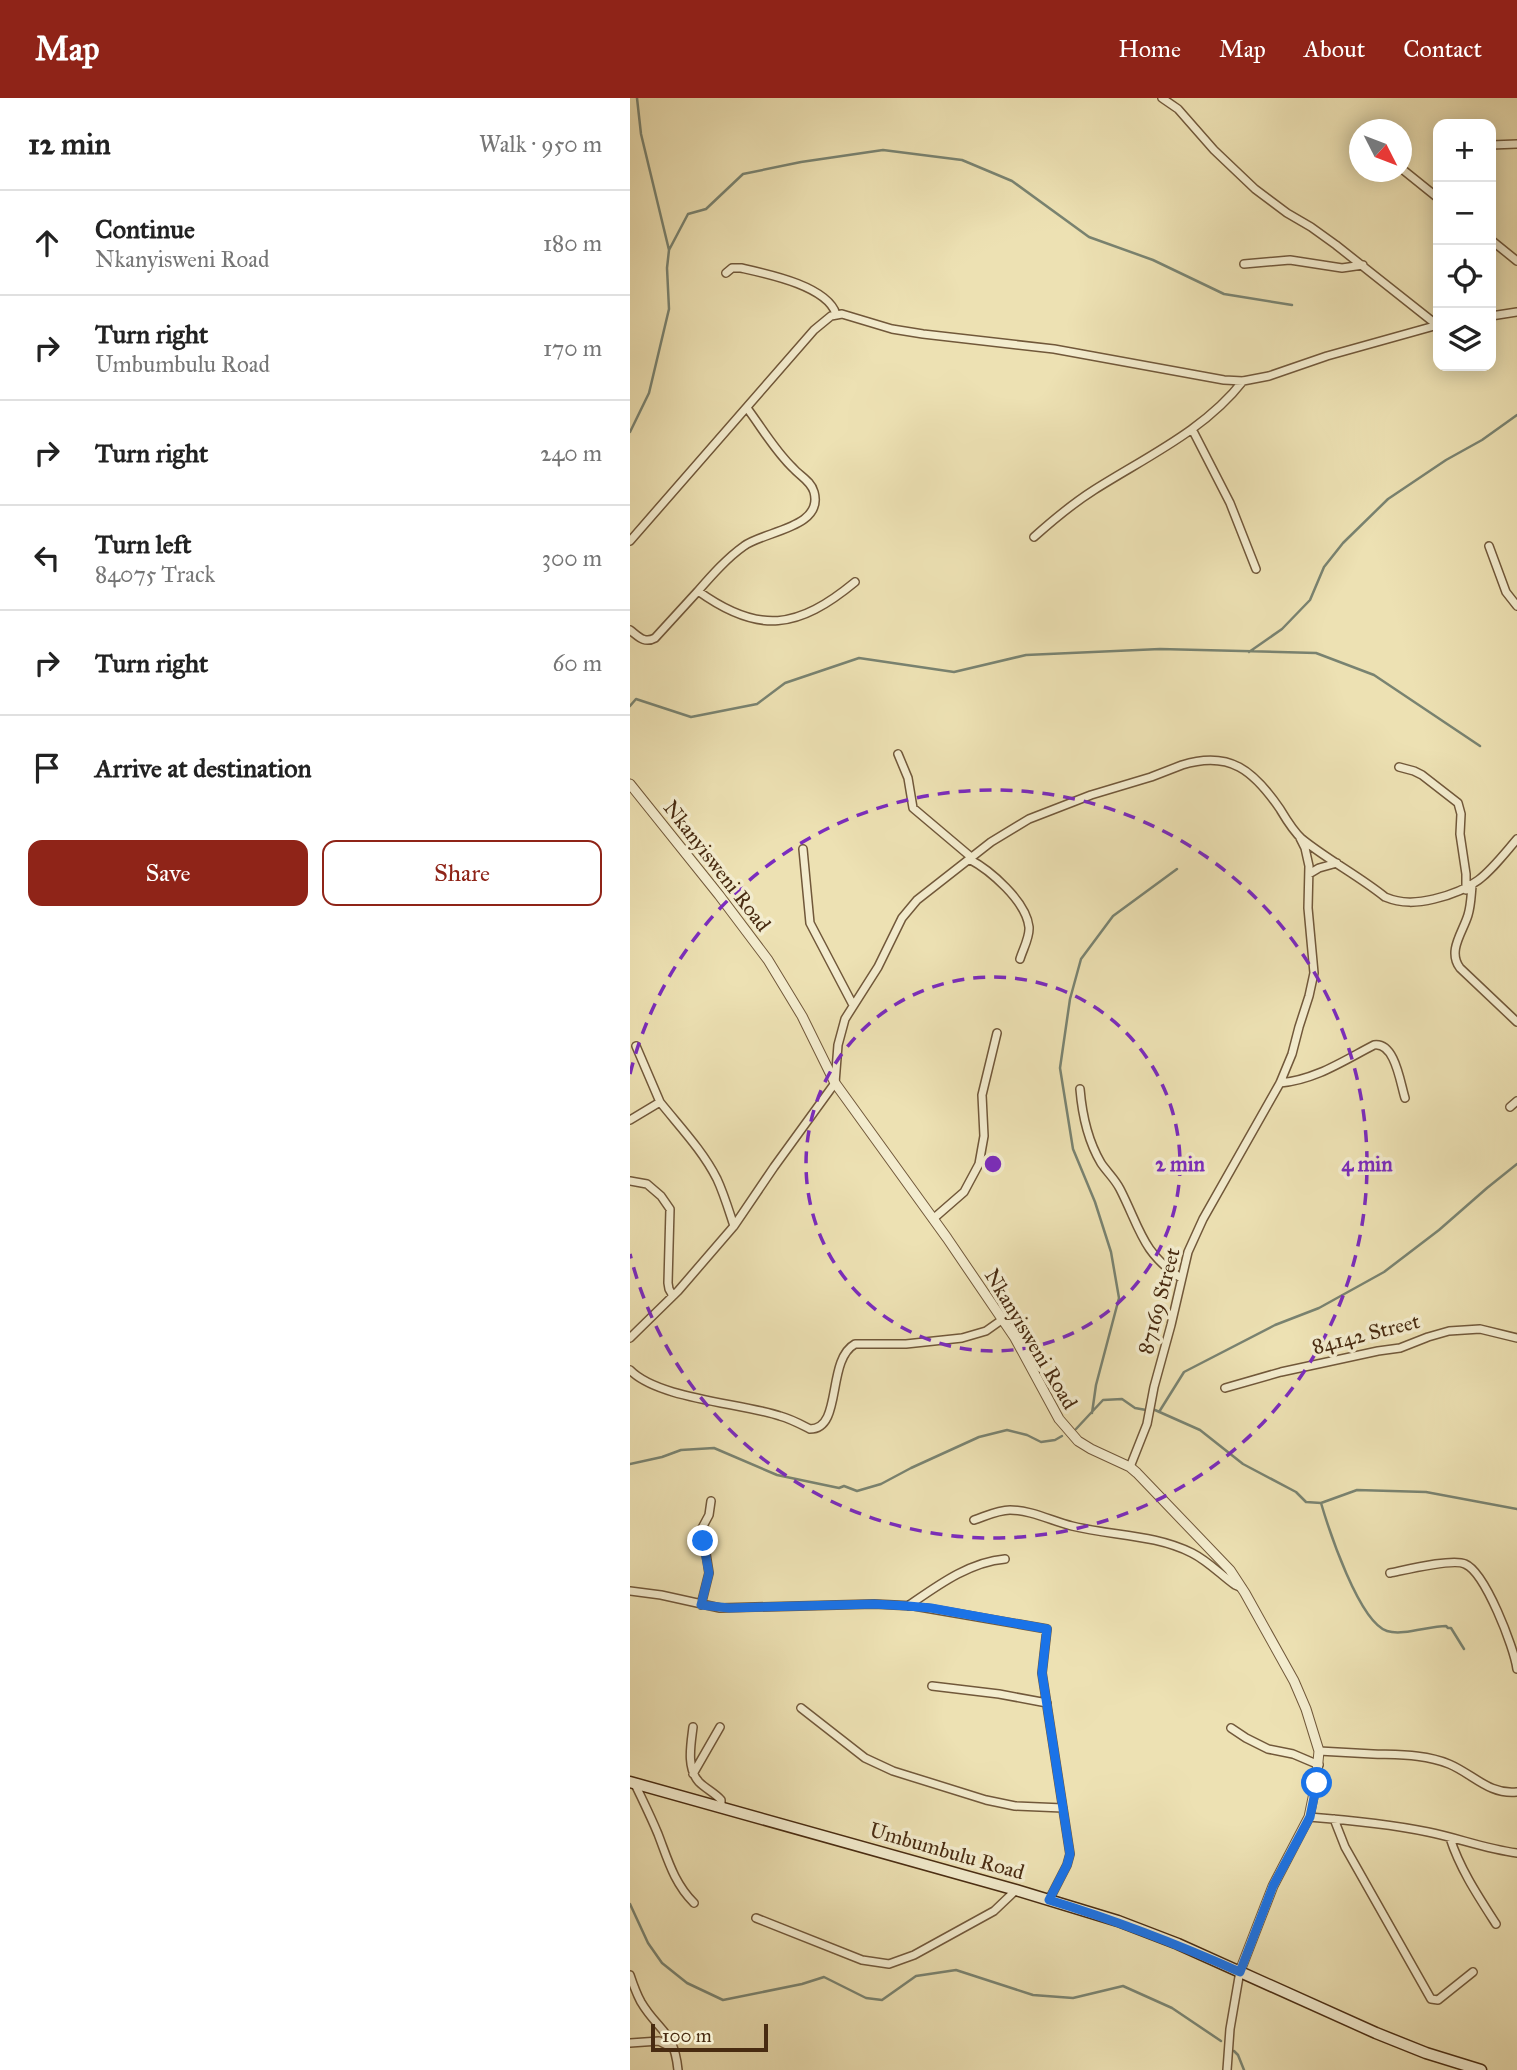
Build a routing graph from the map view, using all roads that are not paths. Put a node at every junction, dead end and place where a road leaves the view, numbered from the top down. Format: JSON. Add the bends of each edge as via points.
{"nodes":[{"id":1,"x":1162,"y":98,"type":"edge"},
{"id":2,"x":1517,"y":144,"type":"edge"},
{"id":3,"x":1496,"y":145,"type":"edge"},
{"id":4,"x":1412,"y":177,"type":"edge"},
{"id":5,"x":1433,"y":194,"type":"edge"},
{"id":6,"x":1496,"y":244,"type":"edge"},
{"id":7,"x":1517,"y":261,"type":"edge"},
{"id":8,"x":1244,"y":264,"type":"dead end"},
{"id":9,"x":1363,"y":265,"type":"junction"},
{"id":10,"x":726,"y":273,"type":"dead end"},
{"id":11,"x":1517,"y":313,"type":"edge"},
{"id":12,"x":836,"y":314,"type":"junction"},
{"id":13,"x":1496,"y":315,"type":"edge"},
{"id":14,"x":1433,"y":322,"type":"edge"},
{"id":15,"x":1433,"y":326,"type":"edge"},
{"id":16,"x":1243,"y":381,"type":"junction"},
{"id":17,"x":747,"y":408,"type":"junction"},
{"id":18,"x":1192,"y":429,"type":"junction"},
{"id":19,"x":1034,"y":537,"type":"dead end"},
{"id":20,"x":630,"y":541,"type":"edge"},
{"id":21,"x":1489,"y":545,"type":"dead end"},
{"id":22,"x":1256,"y":569,"type":"dead end"},
{"id":23,"x":855,"y":582,"type":"dead end"},
{"id":24,"x":698,"y":591,"type":"junction"},
{"id":25,"x":1517,"y":606,"type":"edge"},
{"id":26,"x":630,"y":629,"type":"edge"},
{"id":27,"x":898,"y":754,"type":"dead end"},
{"id":28,"x":1399,"y":767,"type":"dead end"},
{"id":29,"x":630,"y":784,"type":"edge"},
{"id":30,"x":1300,"y":838,"type":"junction"},
{"id":31,"x":1517,"y":839,"type":"edge"},
{"id":32,"x":803,"y":849,"type":"dead end"},
{"id":33,"x":970,"y":858,"type":"junction"},
{"id":34,"x":1337,"y":863,"type":"junction"},
{"id":35,"x":1309,"y":874,"type":"junction"},
{"id":36,"x":1469,"y":888,"type":"junction"},
{"id":37,"x":1020,"y":959,"type":"dead end"},
{"id":38,"x":853,"y":1005,"type":"junction"},
{"id":39,"x":1517,"y":1022,"type":"edge"},
{"id":40,"x":997,"y":1033,"type":"dead end"},
{"id":41,"x":636,"y":1046,"type":"dead end"},
{"id":42,"x":835,"y":1083,"type":"junction"},
{"id":43,"x":1280,"y":1083,"type":"junction"},
{"id":44,"x":1080,"y":1089,"type":"dead end"},
{"id":45,"x":1405,"y":1098,"type":"dead end"},
{"id":46,"x":1517,"y":1101,"type":"edge"},
{"id":47,"x":660,"y":1102,"type":"junction"},
{"id":48,"x":1510,"y":1107,"type":"dead end"},
{"id":49,"x":630,"y":1120,"type":"edge"},
{"id":50,"x":630,"y":1181,"type":"edge"},
{"id":51,"x":933,"y":1219,"type":"junction"},
{"id":52,"x":734,"y":1227,"type":"junction"},
{"id":53,"x":1181,"y":1278,"type":"junction"},
{"id":54,"x":673,"y":1296,"type":"junction"},
{"id":55,"x":1003,"y":1320,"type":"junction"},
{"id":56,"x":630,"y":1338,"type":"edge"},
{"id":57,"x":1517,"y":1338,"type":"edge"},
{"id":58,"x":630,"y":1370,"type":"edge"},
{"id":59,"x":1226,"y":1388,"type":"dead end"},
{"id":60,"x":1130,"y":1467,"type":"junction"},
{"id":61,"x":711,"y":1501,"type":"dead end"},
{"id":62,"x":974,"y":1520,"type":"dead end"},
{"id":63,"x":1005,"y":1559,"type":"dead end"},
{"id":64,"x":1390,"y":1573,"type":"dead end"},
{"id":65,"x":1241,"y":1588,"type":"junction"},
{"id":66,"x":630,"y":1591,"type":"edge"},
{"id":67,"x":701,"y":1605,"type":"junction"},
{"id":68,"x":908,"y":1606,"type":"junction"},
{"id":69,"x":1517,"y":1669,"type":"edge"},
{"id":70,"x":932,"y":1686,"type":"dead end"},
{"id":71,"x":1046,"y":1703,"type":"junction"},
{"id":72,"x":801,"y":1708,"type":"dead end"},
{"id":73,"x":693,"y":1727,"type":"dead end"},
{"id":74,"x":720,"y":1727,"type":"dead end"},
{"id":75,"x":1231,"y":1728,"type":"dead end"},
{"id":76,"x":1319,"y":1751,"type":"junction"},
{"id":77,"x":1319,"y":1765,"type":"junction"},
{"id":78,"x":694,"y":1774,"type":"junction"},
{"id":79,"x":632,"y":1783,"type":"edge"},
{"id":80,"x":1517,"y":1792,"type":"edge"},
{"id":81,"x":721,"y":1808,"type":"junction"},
{"id":82,"x":1063,"y":1808,"type":"junction"},
{"id":83,"x":1310,"y":1817,"type":"junction"},
{"id":84,"x":1334,"y":1819,"type":"junction"},
{"id":85,"x":1450,"y":1838,"type":"junction"},
{"id":86,"x":1517,"y":1853,"type":"edge"},
{"id":87,"x":1016,"y":1891,"type":"junction"},
{"id":88,"x":1049,"y":1900,"type":"junction"},
{"id":89,"x":694,"y":1903,"type":"dead end"},
{"id":90,"x":756,"y":1918,"type":"dead end"},
{"id":91,"x":1496,"y":1924,"type":"dead end"},
{"id":92,"x":1240,"y":1972,"type":"junction"},
{"id":93,"x":1473,"y":1972,"type":"dead end"},
{"id":94,"x":630,"y":1975,"type":"edge"},
{"id":95,"x":630,"y":2043,"type":"edge"},
{"id":96,"x":674,"y":2048,"type":"junction"},
{"id":97,"x":678,"y":2070,"type":"edge"},
{"id":98,"x":1227,"y":2070,"type":"edge"},
{"id":99,"x":1481,"y":2070,"type":"edge"}],
"edges":[{"from":1,"to":9,"type":"street","via":[[1264,196]]},
{"from":2,"to":3,"type":"street"},
{"from":4,"to":5,"type":"street"},
{"from":6,"to":7,"type":"street"},
{"from":8,"to":9,"type":"street","via":[[1290,260],[1342,268]]},
{"from":9,"to":14,"type":"street"},
{"from":10,"to":12,"type":"street","via":[[741,268],[799,284],[830,303]]},
{"from":11,"to":13,"type":"street"},
{"from":12,"to":16,"type":"street","via":[[892,329],[1054,349]]},
{"from":12,"to":17,"type":"street","via":[[814,330]]},
{"from":15,"to":16,"type":"street"},
{"from":16,"to":18,"type":"street","via":[[1225,403]]},
{"from":17,"to":20,"type":"street"},
{"from":17,"to":24,"type":"street","via":[[781,455],[810,483],[815,503],[802,521],[744,546]]},
{"from":18,"to":19,"type":"street","via":[[1075,503]]},
{"from":18,"to":22,"type":"street","via":[[1230,503]]},
{"from":21,"to":25,"type":"street","via":[[1506,592]]},
{"from":23,"to":24,"type":"street","via":[[808,615],[777,622],[737,613]]},
{"from":24,"to":26,"type":"street","via":[[655,638],[642,639]]},
{"from":27,"to":33,"type":"street","via":[[913,808]]},
{"from":28,"to":36,"type":"street","via":[[1422,775],[1458,803]]},
{"from":29,"to":42,"type":"street","name":"Nkanyisweni Road","via":[[768,960]]},
{"from":30,"to":33,"type":"street","via":[[1253,775],[1226,762],[1203,761],[1028,818]]},
{"from":30,"to":34,"type":"street"},
{"from":30,"to":35,"type":"street","name":"87169 Street"},
{"from":31,"to":36,"type":"street"},
{"from":32,"to":38,"type":"street","via":[[810,923]]},
{"from":33,"to":37,"type":"street","via":[[1010,893],[1027,919],[1029,935]]},
{"from":33,"to":38,"type":"street","via":[[909,908]]},
{"from":34,"to":35,"type":"street"},
{"from":34,"to":36,"type":"street","via":[[1385,897],[1400,902],[1430,900]]},
{"from":35,"to":43,"type":"street","name":"87169 Street","via":[[1313,981]]},
{"from":36,"to":39,"type":"street","via":[[1469,913],[1455,961]]},
{"from":38,"to":42,"type":"street","via":[[841,1033]]},
{"from":40,"to":51,"type":"street","via":[[982,1095],[984,1136],[979,1164],[964,1192]]},
{"from":41,"to":47,"type":"street"},
{"from":42,"to":51,"type":"street","name":"Nkanyisweni Road"},
{"from":42,"to":52,"type":"street"},
{"from":43,"to":45,"type":"street","via":[[1315,1075],[1380,1045],[1391,1054]]},
{"from":43,"to":53,"type":"street","name":"87169 Street","via":[[1203,1219]]},
{"from":44,"to":53,"type":"street","via":[[1084,1118],[1100,1162],[1119,1187],[1148,1248]]},
{"from":46,"to":48,"type":"street"},
{"from":47,"to":49,"type":"street"},
{"from":47,"to":52,"type":"street","via":[[712,1170]]},
{"from":50,"to":54,"type":"street","via":[[647,1184],[670,1209],[668,1289]]},
{"from":51,"to":55,"type":"street","name":"Nkanyisweni Road"},
{"from":52,"to":54,"type":"street"},
{"from":53,"to":60,"type":"street","name":"87169 Street","via":[[1150,1413]]},
{"from":54,"to":56,"type":"street"},
{"from":55,"to":58,"type":"street","via":[[962,1338],[849,1347],[842,1358],[829,1415],[816,1429],[778,1415],[657,1387]]},
{"from":55,"to":60,"type":"street","name":"Nkanyisweni Road","via":[[1065,1428],[1091,1449]]},
{"from":57,"to":59,"type":"street","name":"84142 Street","via":[[1480,1329],[1449,1331],[1400,1348]]},
{"from":60,"to":65,"type":"street","name":"Nkanyisweni Road","via":[[1217,1555]]},
{"from":61,"to":67,"type":"street","via":[[702,1528],[709,1573]]},
{"from":62,"to":65,"type":"street","via":[[1014,1510],[1174,1545]]},
{"from":63,"to":68,"type":"street","via":[[968,1569]]},
{"from":64,"to":69,"type":"street","via":[[1467,1564],[1500,1619]]},
{"from":65,"to":76,"type":"street","name":"Nkanyisweni Road","via":[[1294,1681]]},
{"from":66,"to":67,"type":"street"},
{"from":67,"to":68,"type":"street"},
{"from":68,"to":71,"type":"street","via":[[1047,1629],[1042,1663]]},
{"from":70,"to":71,"type":"street"},
{"from":71,"to":82,"type":"street"},
{"from":72,"to":82,"type":"street","via":[[877,1765],[986,1800]]},
{"from":73,"to":78,"type":"street"},
{"from":74,"to":78,"type":"street"},
{"from":75,"to":77,"type":"street","via":[[1268,1749]]},
{"from":76,"to":77,"type":"street","name":"Nkanyisweni Road"},
{"from":76,"to":80,"type":"street","via":[[1440,1760],[1492,1790]]},
{"from":77,"to":83,"type":"street","name":"Nkanyisweni Road"},
{"from":78,"to":81,"type":"street","via":[[718,1796]]},
{"from":79,"to":81,"type":"main road","name":"Umbumbulu Road"},
{"from":79,"to":89,"type":"street","via":[[671,1871]]},
{"from":81,"to":87,"type":"main road","name":"Umbumbulu Road"},
{"from":82,"to":88,"type":"street","via":[[1070,1854]]},
{"from":83,"to":84,"type":"street"},
{"from":83,"to":92,"type":"street","name":"Nkanyisweni Road","via":[[1273,1886]]},
{"from":84,"to":85,"type":"street","via":[[1387,1824]]},
{"from":84,"to":93,"type":"street","via":[[1427,1995],[1438,2000]]},
{"from":85,"to":86,"type":"street"},
{"from":85,"to":91,"type":"street","via":[[1474,1891]]},
{"from":87,"to":88,"type":"main road","name":"Umbumbulu Road"},
{"from":87,"to":90,"type":"street","via":[[994,1911],[889,1964],[862,1960]]},
{"from":88,"to":92,"type":"main road","name":"Umbumbulu Road","via":[[1118,1921]]},
{"from":92,"to":98,"type":"street","name":"Nkanyisweni Road"},
{"from":92,"to":99,"type":"main road","name":"Umbumbulu Road","via":[[1376,2033]]},
{"from":94,"to":96,"type":"street","via":[[641,2001]]},
{"from":95,"to":96,"type":"street","via":[[659,2041]]},
{"from":96,"to":97,"type":"street"}]}
